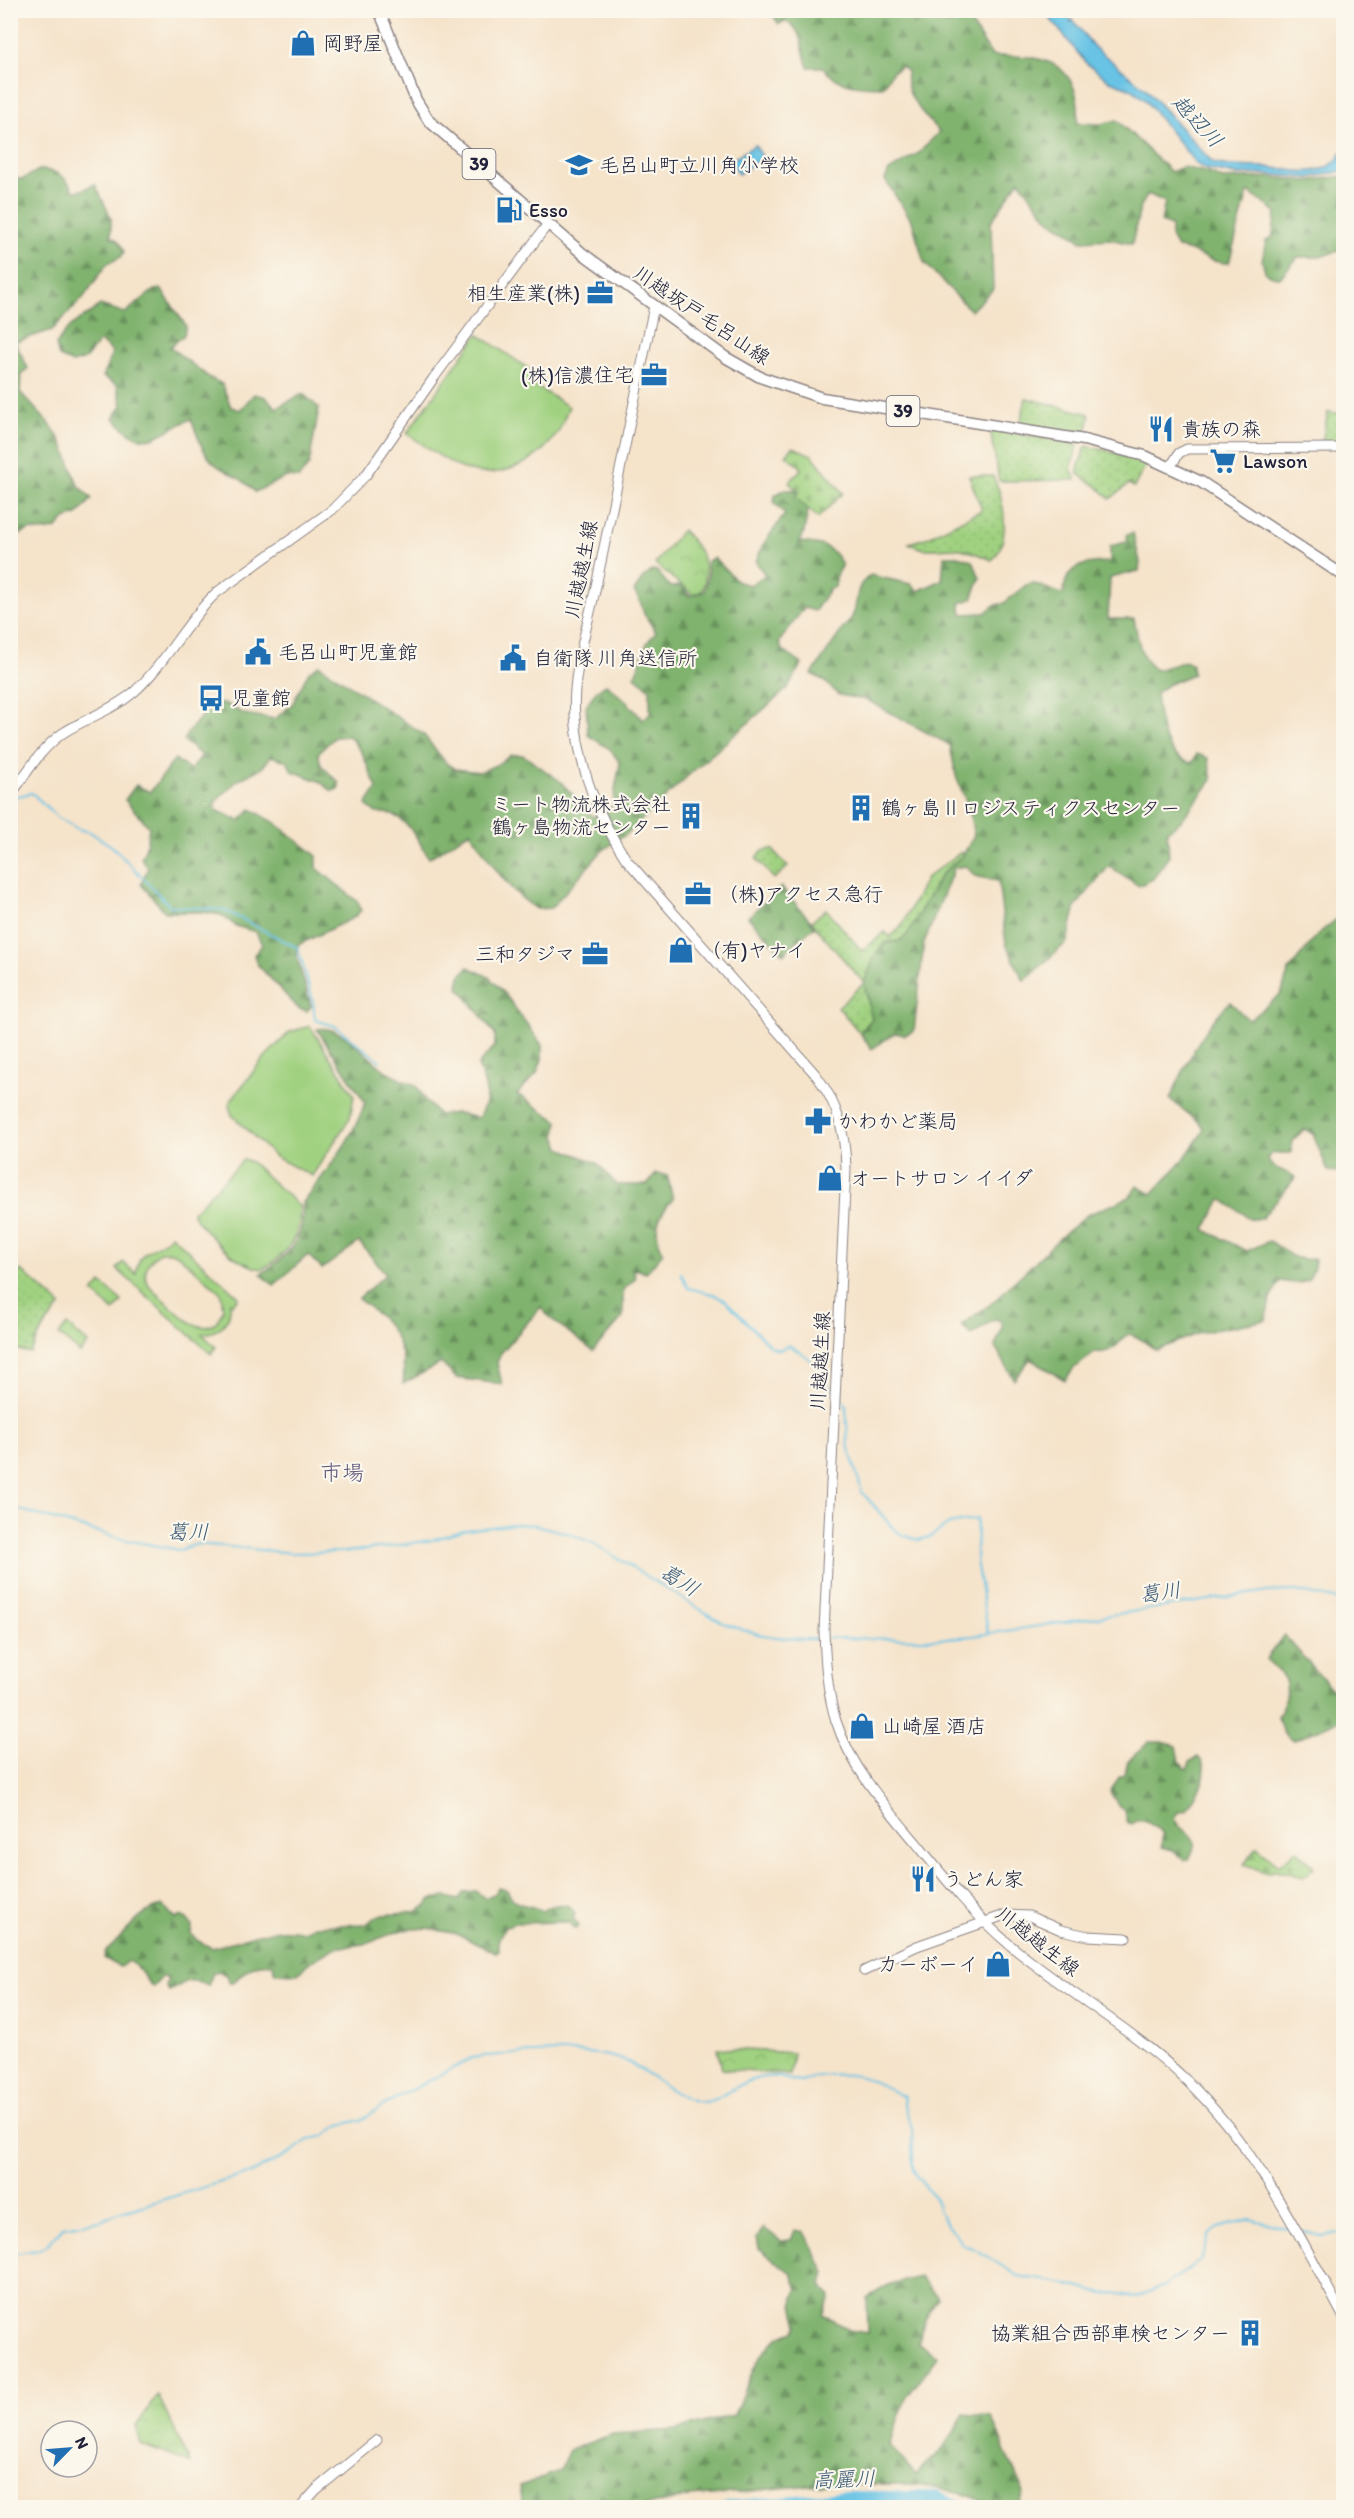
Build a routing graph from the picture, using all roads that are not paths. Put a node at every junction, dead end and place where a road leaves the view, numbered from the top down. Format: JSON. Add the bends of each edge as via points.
{"nodes":[{"id":1,"x":379,"y":10,"type":"edge"},
{"id":2,"x":547,"y":225,"type":"junction"},
{"id":3,"x":654,"y":306,"type":"junction"},
{"id":4,"x":1344,"y":448,"type":"edge"},
{"id":5,"x":1171,"y":466,"type":"junction"},
{"id":6,"x":1344,"y":576,"type":"edge"},
{"id":7,"x":12,"y":791,"type":"edge"},
{"id":8,"x":983,"y":1921,"type":"junction"},
{"id":9,"x":1126,"y":1938,"type":"dead end"},
{"id":10,"x":864,"y":1971,"type":"dead end"},
{"id":11,"x":1344,"y":2318,"type":"edge"},
{"id":12,"x":377,"y":2440,"type":"dead end"},
{"id":13,"x":300,"y":2508,"type":"edge"}],
"edges":[{"from":1,"to":2,"type":"main road","name":"川越坂戸毛呂山線","number":"39","via":[[429,122]]},
{"from":2,"to":3,"type":"main road","name":"川越坂戸毛呂山線","number":"39"},
{"from":2,"to":7,"type":"main road","via":[[354,488],[317,521],[216,593],[145,681],[118,704],[54,741]]},
{"from":3,"to":5,"type":"main road","name":"川越坂戸毛呂山線","number":"39","via":[[737,364],[799,391],[856,404],[1086,441]]},
{"from":3,"to":8,"type":"main road","name":"川越越生線","via":[[579,669],[574,713],[582,763],[593,800],[626,859],[816,1075],[833,1100],[843,1125],[846,1168],[824,1638],[833,1711],[865,1778]]},
{"from":4,"to":5,"type":"main road","via":[[1186,449]]},
{"from":5,"to":6,"type":"main road","name":"川越坂戸毛呂山線","number":"39","via":[[1227,498]]},
{"from":8,"to":9,"type":"main road","via":[[1015,1914],[1088,1936]]},
{"from":8,"to":10,"type":"main road"},
{"from":8,"to":11,"type":"main road","name":"川越越生線","via":[[1146,2045],[1187,2081],[1255,2162],[1286,2210]]},
{"from":12,"to":13,"type":"main road"}]}
